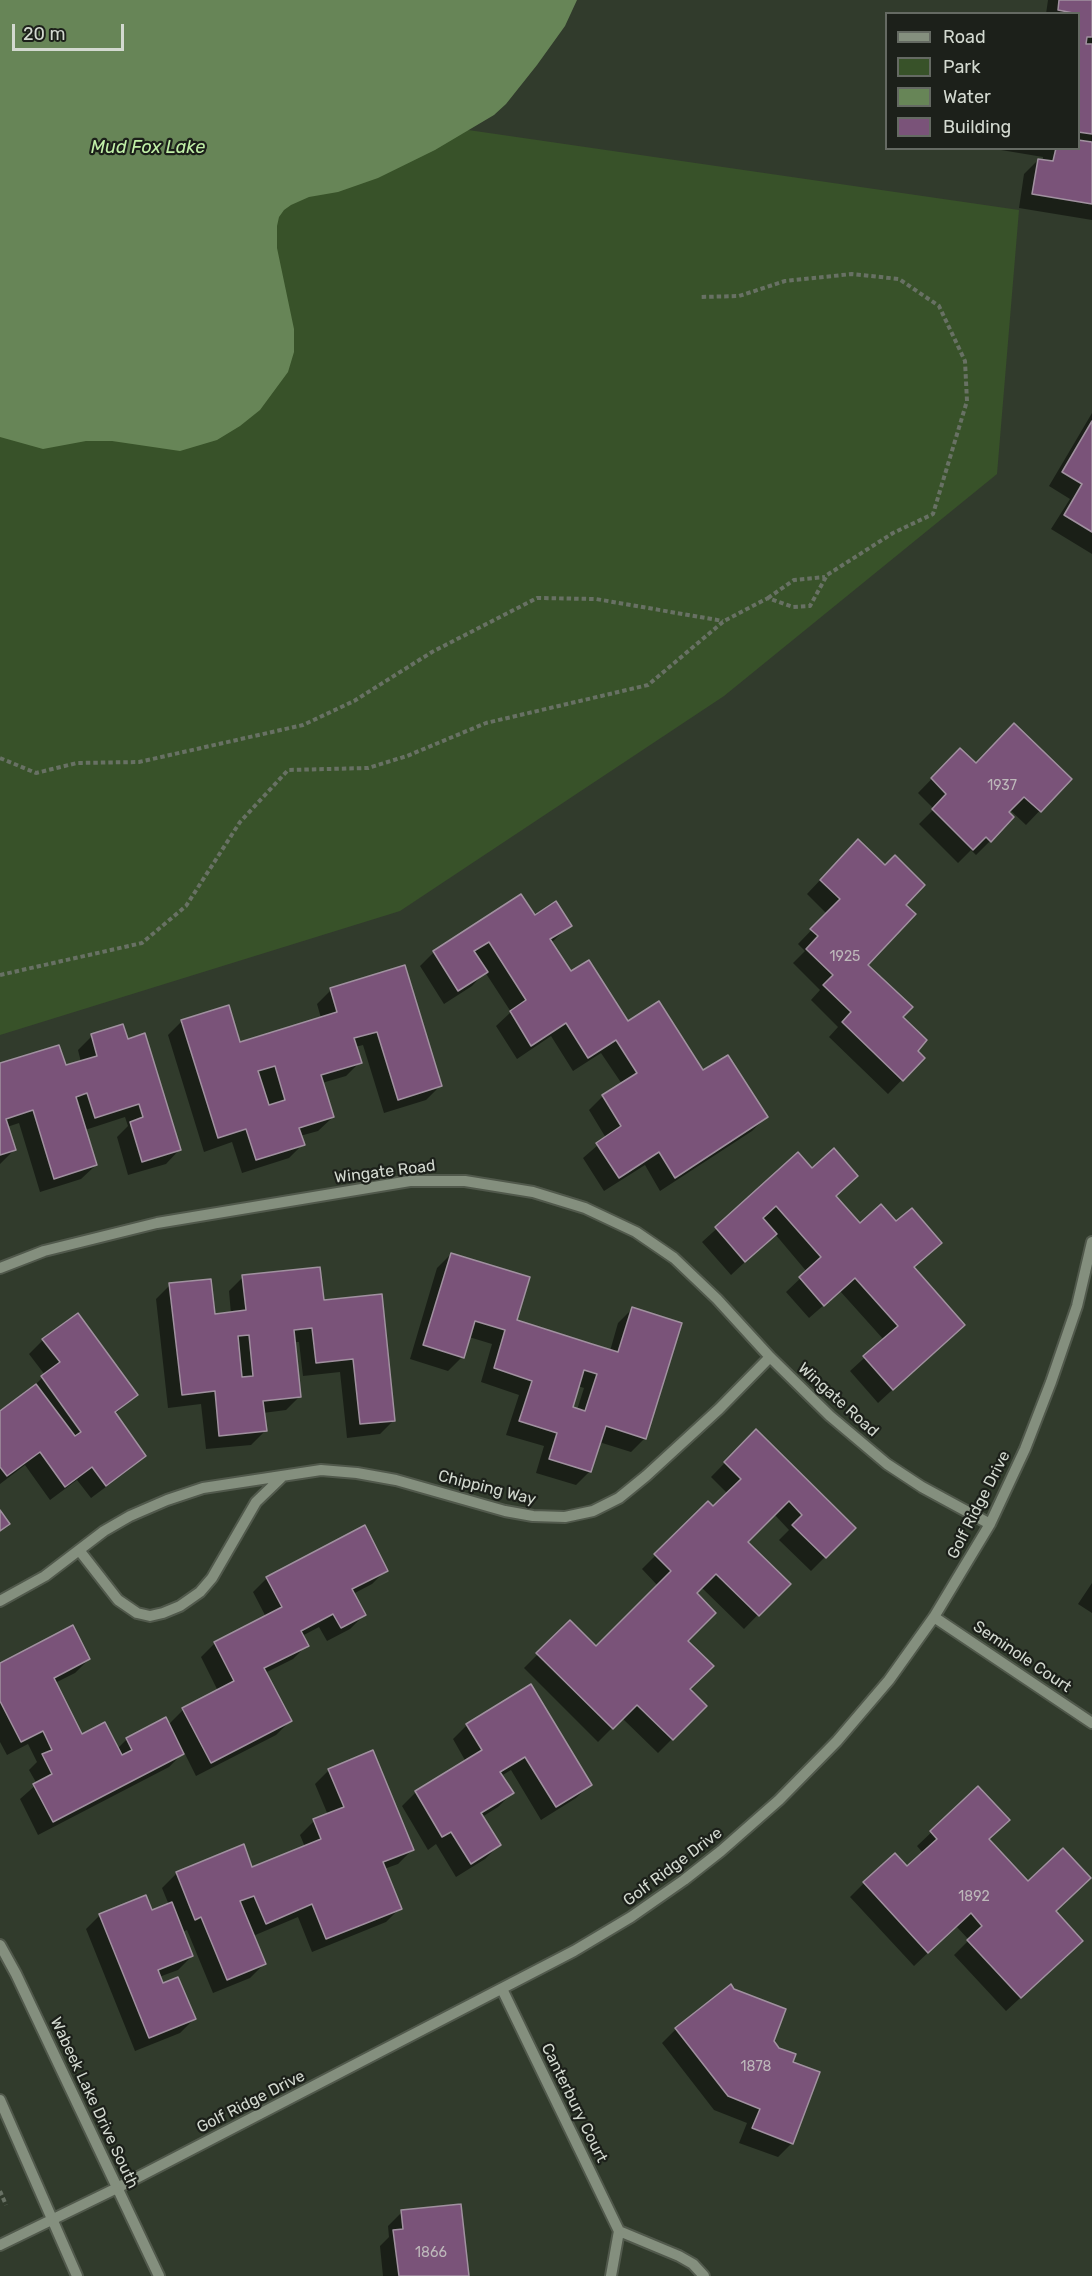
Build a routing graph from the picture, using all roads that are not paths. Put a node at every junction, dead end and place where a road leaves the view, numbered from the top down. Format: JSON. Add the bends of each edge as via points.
{"nodes":[{"id":1,"x":1092,"y":1242,"type":"edge"},
{"id":2,"x":0,"y":1268,"type":"edge"},
{"id":3,"x":770,"y":1357,"type":"junction"},
{"id":4,"x":284,"y":1476,"type":"junction"},
{"id":5,"x":990,"y":1524,"type":"junction"},
{"id":6,"x":79,"y":1550,"type":"junction"},
{"id":7,"x":0,"y":1601,"type":"edge"},
{"id":8,"x":934,"y":1617,"type":"junction"},
{"id":9,"x":1092,"y":1723,"type":"edge"},
{"id":10,"x":0,"y":1945,"type":"edge"},
{"id":11,"x":502,"y":1989,"type":"junction"},
{"id":12,"x":0,"y":2100,"type":"edge"},
{"id":13,"x":117,"y":2188,"type":"junction"},
{"id":14,"x":51,"y":2220,"type":"junction"},
{"id":15,"x":619,"y":2230,"type":"junction"},
{"id":16,"x":0,"y":2245,"type":"edge"},
{"id":17,"x":76,"y":2276,"type":"edge"},
{"id":18,"x":159,"y":2276,"type":"edge"},
{"id":19,"x":611,"y":2276,"type":"edge"},
{"id":20,"x":704,"y":2276,"type":"edge"}],
"edges":[{"from":1,"to":5,"type":"street","name":"Golf Ridge Drive","via":[[1077,1306],[1052,1382]]},
{"from":2,"to":3,"type":"street","name":"Wingate Road","via":[[44,1251],[157,1223],[410,1181],[476,1182],[533,1192],[585,1208],[636,1232],[674,1258]]},
{"from":3,"to":4,"type":"street","name":"Chipping Way","via":[[646,1476],[619,1498],[593,1511],[565,1517],[532,1516],[396,1479],[321,1470]]},
{"from":3,"to":5,"type":"street","name":"Wingate Road","via":[[830,1416],[887,1464]]},
{"from":4,"to":6,"type":"street","name":"Chipping Way","via":[[203,1488],[167,1500],[104,1530]]},
{"from":4,"to":6,"type":"street","via":[[256,1502],[200,1592],[164,1612],[150,1616],[137,1613],[118,1600]]},
{"from":5,"to":8,"type":"street","name":"Golf Ridge Drive"},
{"from":6,"to":7,"type":"street","name":"Chipping Way","via":[[45,1576]]},
{"from":8,"to":9,"type":"street","name":"Seminole Court"},
{"from":8,"to":11,"type":"street","name":"Golf Ridge Drive","via":[[889,1680],[837,1741],[729,1844],[631,1917]]},
{"from":10,"to":13,"type":"street","name":"Wabeek Lake Drive South"},
{"from":11,"to":13,"type":"street","name":"Golf Ridge Drive"},
{"from":11,"to":15,"type":"street","name":"Canterbury Court"},
{"from":12,"to":14,"type":"street"},
{"from":13,"to":14,"type":"street","name":"Golf Ridge Drive"},
{"from":13,"to":18,"type":"street","name":"Wabeek Lake Drive South"},
{"from":14,"to":16,"type":"street","name":"Golf Ridge Drive"},
{"from":14,"to":17,"type":"street"},
{"from":15,"to":19,"type":"street"},
{"from":15,"to":20,"type":"street","via":[[679,2256]]}]}
